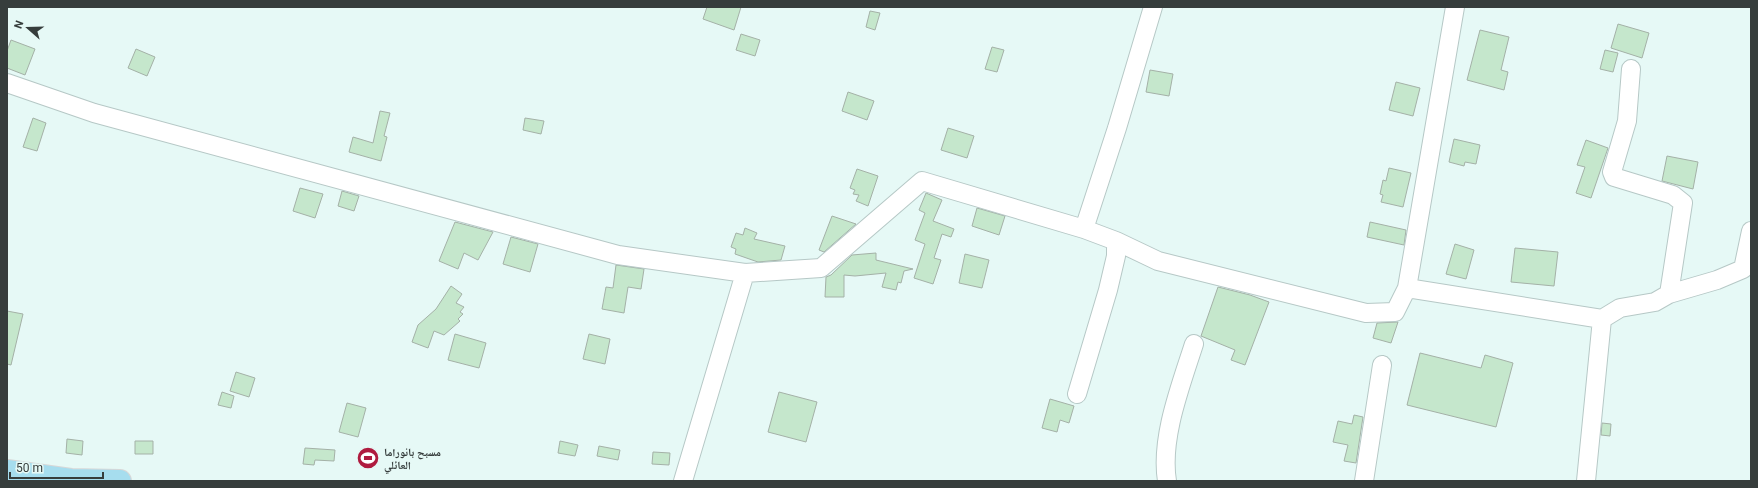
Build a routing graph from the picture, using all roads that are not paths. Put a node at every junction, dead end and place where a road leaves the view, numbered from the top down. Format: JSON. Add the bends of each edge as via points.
{"nodes":[{"id":1,"x":1153,"y":7,"type":"edge"},
{"id":2,"x":1455,"y":7,"type":"edge"},
{"id":3,"x":1632,"y":69,"type":"dead end"},
{"id":4,"x":7,"y":83,"type":"edge"},
{"id":5,"x":1084,"y":229,"type":"junction"},
{"id":6,"x":1751,"y":232,"type":"edge"},
{"id":7,"x":1116,"y":241,"type":"junction"},
{"id":8,"x":745,"y":273,"type":"junction"},
{"id":9,"x":1407,"y":288,"type":"junction"},
{"id":10,"x":1668,"y":294,"type":"junction"},
{"id":11,"x":1602,"y":319,"type":"junction"},
{"id":12,"x":1194,"y":344,"type":"dead end"},
{"id":13,"x":1382,"y":365,"type":"dead end"},
{"id":14,"x":1078,"y":394,"type":"dead end"},
{"id":15,"x":7,"y":471,"type":"edge"},
{"id":16,"x":120,"y":481,"type":"edge"},
{"id":17,"x":683,"y":481,"type":"edge"},
{"id":18,"x":1167,"y":481,"type":"edge"},
{"id":19,"x":1364,"y":481,"type":"edge"},
{"id":20,"x":1586,"y":481,"type":"edge"}],
"edges":[{"from":1,"to":5,"type":"street"},
{"from":2,"to":9,"type":"street"},
{"from":3,"to":10,"type":"street","via":[[1627,121],[1612,172],[1614,177],[1673,195],[1683,203]]},
{"from":4,"to":8,"type":"street","via":[[94,113],[618,255]]},
{"from":5,"to":7,"type":"street"},
{"from":5,"to":8,"type":"street","via":[[922,181],[821,268]]},
{"from":6,"to":10,"type":"street","via":[[1743,269],[1717,280]]},
{"from":7,"to":9,"type":"street","via":[[1158,261],[1366,313],[1395,312]]},
{"from":7,"to":14,"type":"street","via":[[1116,256],[1108,290]]},
{"from":8,"to":17,"type":"street"},
{"from":9,"to":11,"type":"street"},
{"from":10,"to":11,"type":"street","via":[[1655,302],[1620,308]]},
{"from":11,"to":20,"type":"street"},
{"from":12,"to":18,"type":"street","via":[[1174,406],[1164,464]]},
{"from":13,"to":19,"type":"street"},
{"from":15,"to":16,"type":"main road","via":[[71,480]]}]}
